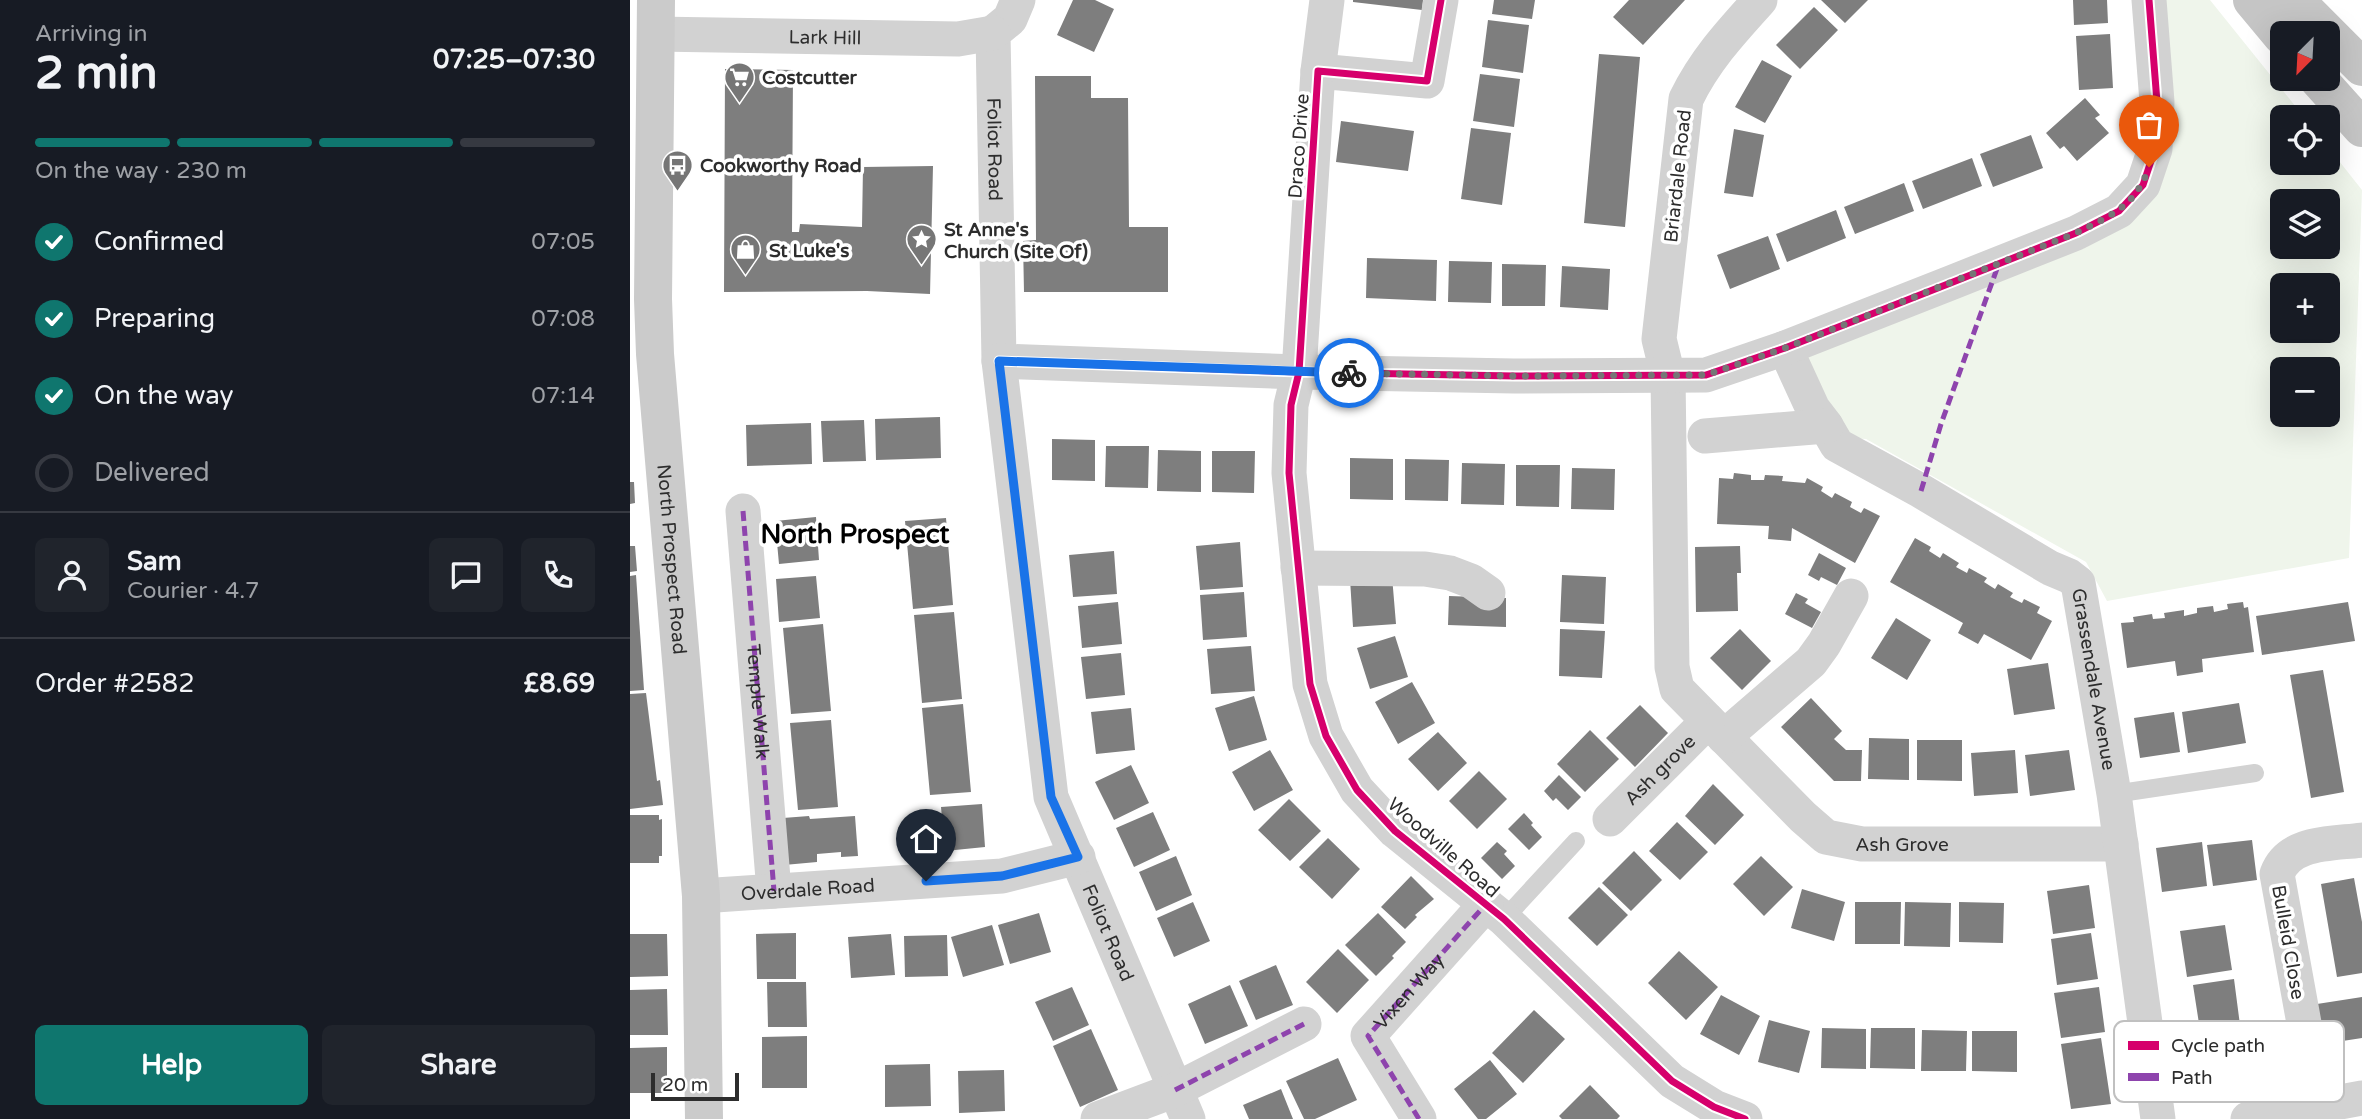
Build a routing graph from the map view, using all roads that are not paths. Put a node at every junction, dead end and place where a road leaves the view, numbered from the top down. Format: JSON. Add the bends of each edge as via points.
{"nodes":[{"id":1,"x":1018,"y":0,"type":"edge"},
{"id":2,"x":1327,"y":0,"type":"edge"},
{"id":3,"x":1441,"y":0,"type":"edge"},
{"id":4,"x":1760,"y":0,"type":"edge"},
{"id":5,"x":2149,"y":0,"type":"edge"},
{"id":6,"x":2252,"y":0,"type":"edge"},
{"id":7,"x":2295,"y":0,"type":"edge"},
{"id":8,"x":655,"y":17,"type":"edge"},
{"id":9,"x":2270,"y":22,"type":"edge"},
{"id":10,"x":993,"y":33,"type":"junction"},
{"id":11,"x":2362,"y":67,"type":"edge"},
{"id":12,"x":1318,"y":71,"type":"junction"},
{"id":13,"x":2329,"y":91,"type":"edge"},
{"id":14,"x":2362,"y":128,"type":"edge"},
{"id":15,"x":1785,"y":348,"type":"junction"},
{"id":16,"x":643,"y":354,"type":"edge"},
{"id":17,"x":999,"y":361,"type":"junction"},
{"id":18,"x":1299,"y":372,"type":"junction"},
{"id":19,"x":1668,"y":376,"type":"junction"},
{"id":20,"x":1826,"y":426,"type":"junction"},
{"id":21,"x":1704,"y":436,"type":"dead end"},
{"id":22,"x":743,"y":511,"type":"dead end"},
{"id":23,"x":1298,"y":568,"type":"junction"},
{"id":24,"x":1488,"y":593,"type":"dead end"},
{"id":25,"x":1851,"y":596,"type":"dead end"},
{"id":26,"x":1716,"y":729,"type":"junction"},
{"id":27,"x":2255,"y":773,"type":"dead end"},
{"id":28,"x":2114,"y":794,"type":"junction"},
{"id":29,"x":1610,"y":819,"type":"dead end"},
{"id":30,"x":2362,"y":840,"type":"edge"},
{"id":31,"x":1576,"y":841,"type":"dead end"},
{"id":32,"x":2121,"y":844,"type":"junction"},
{"id":33,"x":1078,"y":857,"type":"junction"},
{"id":34,"x":774,"y":891,"type":"junction"},
{"id":35,"x":701,"y":896,"type":"junction"},
{"id":36,"x":1495,"y":911,"type":"junction"},
{"id":37,"x":2145,"y":1021,"type":"edge"},
{"id":38,"x":2304,"y":1021,"type":"edge"},
{"id":39,"x":1304,"y":1024,"type":"dead end"},
{"id":40,"x":2362,"y":1098,"type":"edge"},
{"id":41,"x":2344,"y":1101,"type":"edge"},
{"id":42,"x":2318,"y":1102,"type":"edge"},
{"id":43,"x":2340,"y":1102,"type":"edge"},
{"id":44,"x":1182,"y":1105,"type":"edge"},
{"id":45,"x":2319,"y":1106,"type":"junction"},
{"id":46,"x":704,"y":1119,"type":"edge"},
{"id":47,"x":1098,"y":1119,"type":"edge"},
{"id":48,"x":1419,"y":1119,"type":"edge"},
{"id":49,"x":1745,"y":1119,"type":"edge"},
{"id":50,"x":2248,"y":1119,"type":"edge"}],
"edges":[{"from":1,"to":10,"type":"street","via":[[1010,19]]},
{"from":2,"to":12,"type":"street","name":"Draco Drive"},
{"from":3,"to":12,"type":"street","name":"Draco Drive","via":[[1427,80]]},
{"from":4,"to":19,"type":"street","name":"Briardale Road","via":[[1698,73],[1686,99],[1659,339]]},
{"from":5,"to":15,"type":"street","via":[[2157,102],[2155,149],[2143,185],[2119,211],[2076,233]]},
{"from":6,"to":9,"type":"main road"},
{"from":7,"to":11,"type":"main road"},
{"from":8,"to":10,"type":"street","name":"Lark Hill","via":[[958,39]]},
{"from":8,"to":16,"type":"street","name":"North Prospect Road","via":[[653,299]]},
{"from":10,"to":17,"type":"street","name":"Foliot Road"},
{"from":12,"to":18,"type":"street","name":"Draco Drive"},
{"from":13,"to":14,"type":"main road"},
{"from":15,"to":19,"type":"street","via":[[1706,375]]},
{"from":15,"to":20,"type":"street","name":"Grassendale Avenue","via":[[1813,409]]},
{"from":16,"to":35,"type":"street","name":"North Prospect Road"},
{"from":17,"to":18,"type":"street"},
{"from":17,"to":33,"type":"street","name":"Foliot Road","via":[[1051,797]]},
{"from":18,"to":19,"type":"street"},
{"from":18,"to":23,"type":"street","name":"Woodville Road","via":[[1291,405],[1289,473]]},
{"from":19,"to":26,"type":"street","name":"Ash Grove","via":[[1672,667],[1677,689]]},
{"from":20,"to":21,"type":"street"},
{"from":20,"to":28,"type":"street","name":"Grassendale Avenue","via":[[1837,445],[2078,583]]},
{"from":22,"to":34,"type":"street","name":"Temple Walk"},
{"from":23,"to":24,"type":"street","via":[[1425,569],[1450,573]]},
{"from":23,"to":36,"type":"street","name":"Woodville Road","via":[[1310,684],[1326,736],[1357,790],[1395,831]]},
{"from":25,"to":26,"type":"street","name":"Ash Grove","via":[[1811,662]]},
{"from":26,"to":29,"type":"street","name":"Ash grove"},
{"from":26,"to":32,"type":"street","name":"Ash Grove","via":[[1826,837],[1862,844]]},
{"from":27,"to":28,"type":"lane"},
{"from":28,"to":32,"type":"street","name":"Grassendale Avenue"},
{"from":30,"to":38,"type":"street","name":"Bulleid Close","via":[[2297,851],[2282,861],[2277,874]]},
{"from":31,"to":36,"type":"lane","name":"Woodville Road"},
{"from":32,"to":37,"type":"street","name":"Grassendale Avenue"},
{"from":33,"to":34,"type":"street","name":"Overdale Road","via":[[1002,876]]},
{"from":33,"to":44,"type":"street","name":"Foliot Road"},
{"from":34,"to":35,"type":"street","name":"Overdale Road"},
{"from":35,"to":46,"type":"street","name":"North Prospect Road"},
{"from":36,"to":48,"type":"street","name":"Vixen Way","via":[[1367,1036]]},
{"from":36,"to":49,"type":"street","name":"Woodville Road","via":[[1672,1081],[1714,1107]]},
{"from":39,"to":44,"type":"street"},
{"from":40,"to":41,"type":"street"},
{"from":42,"to":45,"type":"street","name":"Bulleid Close"},
{"from":43,"to":45,"type":"street"},
{"from":44,"to":47,"type":"street"},
{"from":45,"to":50,"type":"street"}]}
